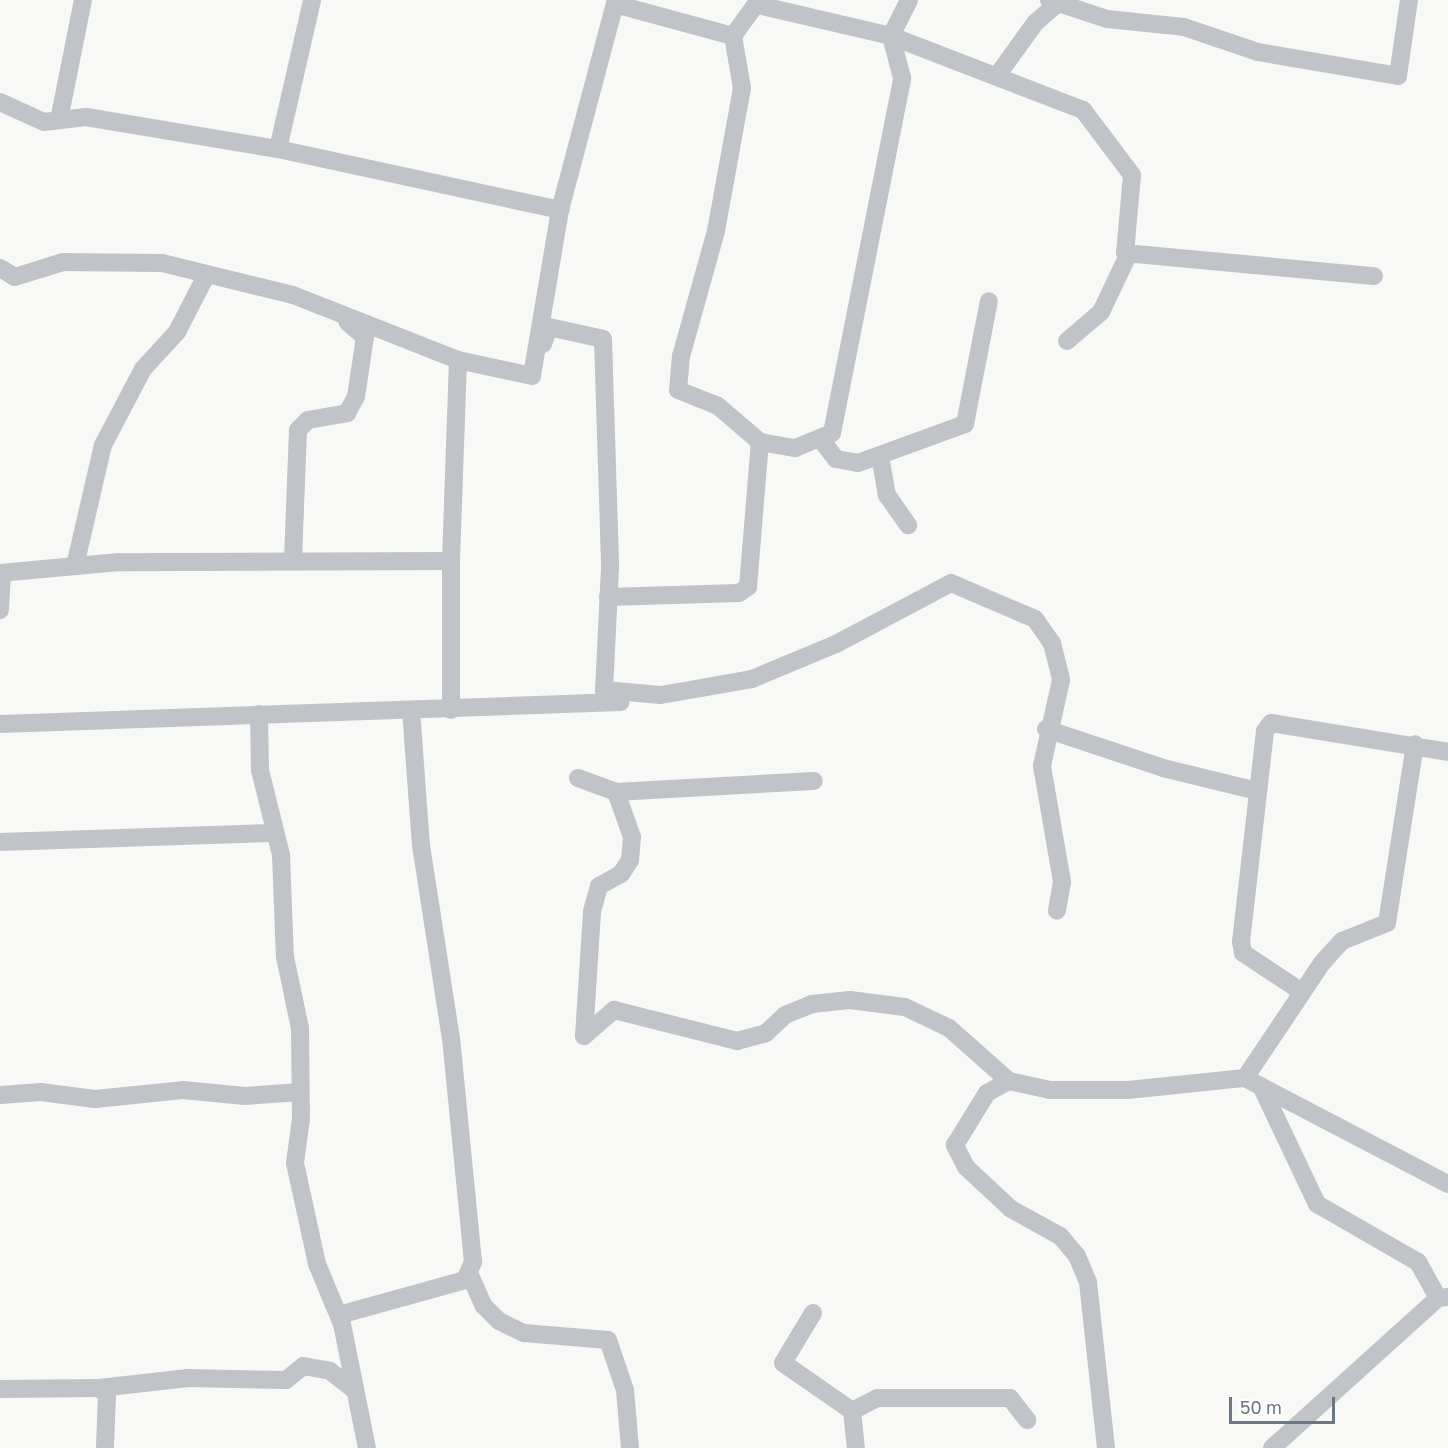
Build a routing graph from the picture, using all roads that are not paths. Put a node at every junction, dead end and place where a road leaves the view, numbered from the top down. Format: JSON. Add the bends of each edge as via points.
{"nodes":[{"id":1,"x":83,"y":0,"type":"edge"},
{"id":2,"x":312,"y":0,"type":"edge"},
{"id":3,"x":909,"y":0,"type":"edge"},
{"id":4,"x":1409,"y":0,"type":"edge"},
{"id":5,"x":616,"y":2,"type":"edge"},
{"id":6,"x":758,"y":2,"type":"edge"},
{"id":7,"x":1053,"y":2,"type":"edge"},
{"id":8,"x":733,"y":36,"type":"junction"},
{"id":9,"x":891,"y":36,"type":"junction"},
{"id":10,"x":999,"y":73,"type":"junction"},
{"id":11,"x":0,"y":102,"type":"edge"},
{"id":12,"x":59,"y":120,"type":"junction"},
{"id":13,"x":278,"y":149,"type":"junction"},
{"id":14,"x":560,"y":210,"type":"junction"},
{"id":15,"x":1129,"y":253,"type":"junction"},
{"id":16,"x":0,"y":268,"type":"edge"},
{"id":17,"x":207,"y":274,"type":"junction"},
{"id":18,"x":1374,"y":276,"type":"dead end"},
{"id":19,"x":293,"y":295,"type":"junction"},
{"id":20,"x":989,"y":301,"type":"dead end"},
{"id":21,"x":1067,"y":341,"type":"dead end"},
{"id":22,"x":458,"y":360,"type":"junction"},
{"id":23,"x":532,"y":376,"type":"junction"},
{"id":24,"x":820,"y":438,"type":"junction"},
{"id":25,"x":760,"y":442,"type":"junction"},
{"id":26,"x":879,"y":456,"type":"junction"},
{"id":27,"x":908,"y":525,"type":"dead end"},
{"id":28,"x":293,"y":560,"type":"junction"},
{"id":29,"x":451,"y":561,"type":"junction"},
{"id":30,"x":75,"y":566,"type":"junction"},
{"id":31,"x":1,"y":573,"type":"edge"},
{"id":32,"x":608,"y":597,"type":"junction"},
{"id":33,"x":0,"y":610,"type":"edge"},
{"id":34,"x":641,"y":704,"type":"dead end"},
{"id":35,"x":451,"y":710,"type":"junction"},
{"id":36,"x":411,"y":711,"type":"junction"},
{"id":37,"x":259,"y":714,"type":"junction"},
{"id":38,"x":0,"y":724,"type":"edge"},
{"id":39,"x":1046,"y":729,"type":"junction"},
{"id":40,"x":1415,"y":744,"type":"junction"},
{"id":41,"x":1448,"y":752,"type":"edge"},
{"id":42,"x":578,"y":778,"type":"dead end"},
{"id":43,"x":814,"y":781,"type":"dead end"},
{"id":44,"x":1257,"y":790,"type":"junction"},
{"id":45,"x":616,"y":792,"type":"junction"},
{"id":46,"x":272,"y":832,"type":"junction"},
{"id":47,"x":0,"y":842,"type":"edge"},
{"id":48,"x":1057,"y":911,"type":"dead end"},
{"id":49,"x":1302,"y":992,"type":"junction"},
{"id":50,"x":1010,"y":1081,"type":"junction"},
{"id":51,"x":1253,"y":1082,"type":"junction"},
{"id":52,"x":300,"y":1092,"type":"junction"},
{"id":53,"x":0,"y":1095,"type":"edge"},
{"id":54,"x":1448,"y":1184,"type":"edge"},
{"id":55,"x":470,"y":1273,"type":"junction"},
{"id":56,"x":1443,"y":1297,"type":"edge"},
{"id":57,"x":813,"y":1313,"type":"dead end"},
{"id":58,"x":339,"y":1315,"type":"junction"},
{"id":59,"x":343,"y":1342,"type":"junction"},
{"id":60,"x":318,"y":1370,"type":"junction"},
{"id":61,"x":99,"y":1388,"type":"junction"},
{"id":62,"x":351,"y":1388,"type":"junction"},
{"id":63,"x":0,"y":1389,"type":"edge"},
{"id":64,"x":852,"y":1411,"type":"junction"},
{"id":65,"x":1027,"y":1420,"type":"dead end"},
{"id":66,"x":105,"y":1448,"type":"edge"},
{"id":67,"x":367,"y":1448,"type":"edge"},
{"id":68,"x":630,"y":1448,"type":"edge"},
{"id":69,"x":856,"y":1448,"type":"edge"},
{"id":70,"x":1106,"y":1448,"type":"edge"},
{"id":71,"x":1272,"y":1448,"type":"edge"}],
"edges":[{"from":1,"to":12,"type":"street"},
{"from":2,"to":13,"type":"street"},
{"from":3,"to":9,"type":"street"},
{"from":4,"to":7,"type":"street","via":[[1398,76],[1258,52],[1184,27],[1107,20]]},
{"from":5,"to":8,"type":"street"},
{"from":5,"to":14,"type":"street"},
{"from":6,"to":8,"type":"street"},
{"from":6,"to":9,"type":"street"},
{"from":7,"to":10,"type":"street"},
{"from":8,"to":25,"type":"street","via":[[742,88],[716,231],[681,356],[678,390],[718,406]]},
{"from":9,"to":10,"type":"street"},
{"from":9,"to":24,"type":"street","via":[[902,78],[832,433]]},
{"from":10,"to":15,"type":"street","via":[[1015,88],[1065,100],[1083,110],[1111,144],[1132,175]]},
{"from":11,"to":12,"type":"street","via":[[44,122]]},
{"from":12,"to":13,"type":"street","via":[[86,117]]},
{"from":13,"to":14,"type":"street"},
{"from":14,"to":23,"type":"street"},
{"from":15,"to":18,"type":"street"},
{"from":15,"to":21,"type":"street","via":[[1101,312]]},
{"from":16,"to":17,"type":"street","via":[[15,277],[63,262],[107,259]]},
{"from":17,"to":19,"type":"street"},
{"from":17,"to":30,"type":"street","via":[[177,332],[143,369],[103,445]]},
{"from":19,"to":22,"type":"street"},
{"from":19,"to":28,"type":"street","via":[[365,337],[356,397],[346,412],[308,420],[298,430]]},
{"from":20,"to":26,"type":"street","via":[[965,424]]},
{"from":22,"to":23,"type":"street"},
{"from":22,"to":29,"type":"street"},
{"from":23,"to":32,"type":"street","via":[[549,327],[603,339]]},
{"from":24,"to":25,"type":"street","via":[[795,448]]},
{"from":24,"to":26,"type":"street","via":[[836,459],[858,463]]},
{"from":25,"to":32,"type":"street","via":[[748,586],[739,593]]},
{"from":26,"to":27,"type":"street","via":[[887,495]]},
{"from":28,"to":29,"type":"street"},
{"from":28,"to":30,"type":"street"},
{"from":29,"to":35,"type":"street"},
{"from":30,"to":31,"type":"street"},
{"from":31,"to":33,"type":"street"},
{"from":32,"to":39,"type":"street","via":[[604,690],[661,695],[752,679],[836,644],[951,583],[1035,619],[1052,643],[1061,680]]},
{"from":34,"to":35,"type":"street","via":[[598,700]]},
{"from":35,"to":36,"type":"street"},
{"from":36,"to":37,"type":"street"},
{"from":36,"to":55,"type":"street","via":[[421,846],[452,1039],[473,1262]]},
{"from":37,"to":38,"type":"street"},
{"from":37,"to":46,"type":"street","via":[[260,770]]},
{"from":39,"to":44,"type":"street","via":[[1163,768]]},
{"from":39,"to":48,"type":"street","via":[[1042,766],[1062,882]]},
{"from":40,"to":41,"type":"street"},
{"from":40,"to":44,"type":"street","via":[[1271,723],[1264,731]]},
{"from":40,"to":49,"type":"street","via":[[1387,923],[1342,941]]},
{"from":42,"to":45,"type":"street"},
{"from":43,"to":45,"type":"street"},
{"from":44,"to":49,"type":"street","via":[[1243,953]]},
{"from":45,"to":50,"type":"street","via":[[632,837],[630,860],[621,874],[599,886],[592,911],[584,1036],[614,1010],[737,1041],[766,1033],[785,1015],[812,1004],[850,1000],[905,1007],[949,1028]]},
{"from":46,"to":47,"type":"street"},
{"from":46,"to":52,"type":"street","via":[[281,855],[285,957],[300,1028]]},
{"from":49,"to":51,"type":"street"},
{"from":50,"to":51,"type":"street","via":[[1050,1090],[1128,1090]]},
{"from":50,"to":70,"type":"street","via":[[987,1093],[955,1145],[966,1167],[1011,1209],[1060,1236],[1077,1256],[1088,1282]]},
{"from":51,"to":54,"type":"street"},
{"from":51,"to":56,"type":"street","via":[[1317,1204],[1418,1262]]},
{"from":52,"to":53,"type":"street","via":[[245,1096],[183,1090],[95,1099],[41,1092]]},
{"from":52,"to":58,"type":"street","via":[[295,1164],[317,1264]]},
{"from":55,"to":58,"type":"street","via":[[465,1280]]},
{"from":55,"to":68,"type":"street","via":[[484,1306],[499,1321],[524,1333],[608,1340],[625,1390]]},
{"from":56,"to":71,"type":"street"},
{"from":57,"to":64,"type":"street","via":[[783,1363]]},
{"from":58,"to":59,"type":"street"},
{"from":59,"to":60,"type":"street"},
{"from":59,"to":62,"type":"street"},
{"from":60,"to":61,"type":"street","via":[[303,1366],[286,1380],[188,1378]]},
{"from":60,"to":62,"type":"street","via":[[330,1371]]},
{"from":61,"to":63,"type":"street"},
{"from":61,"to":66,"type":"street","via":[[107,1395]]},
{"from":62,"to":67,"type":"street"},
{"from":64,"to":65,"type":"street","via":[[877,1398],[1010,1398]]},
{"from":64,"to":69,"type":"street"}]}
